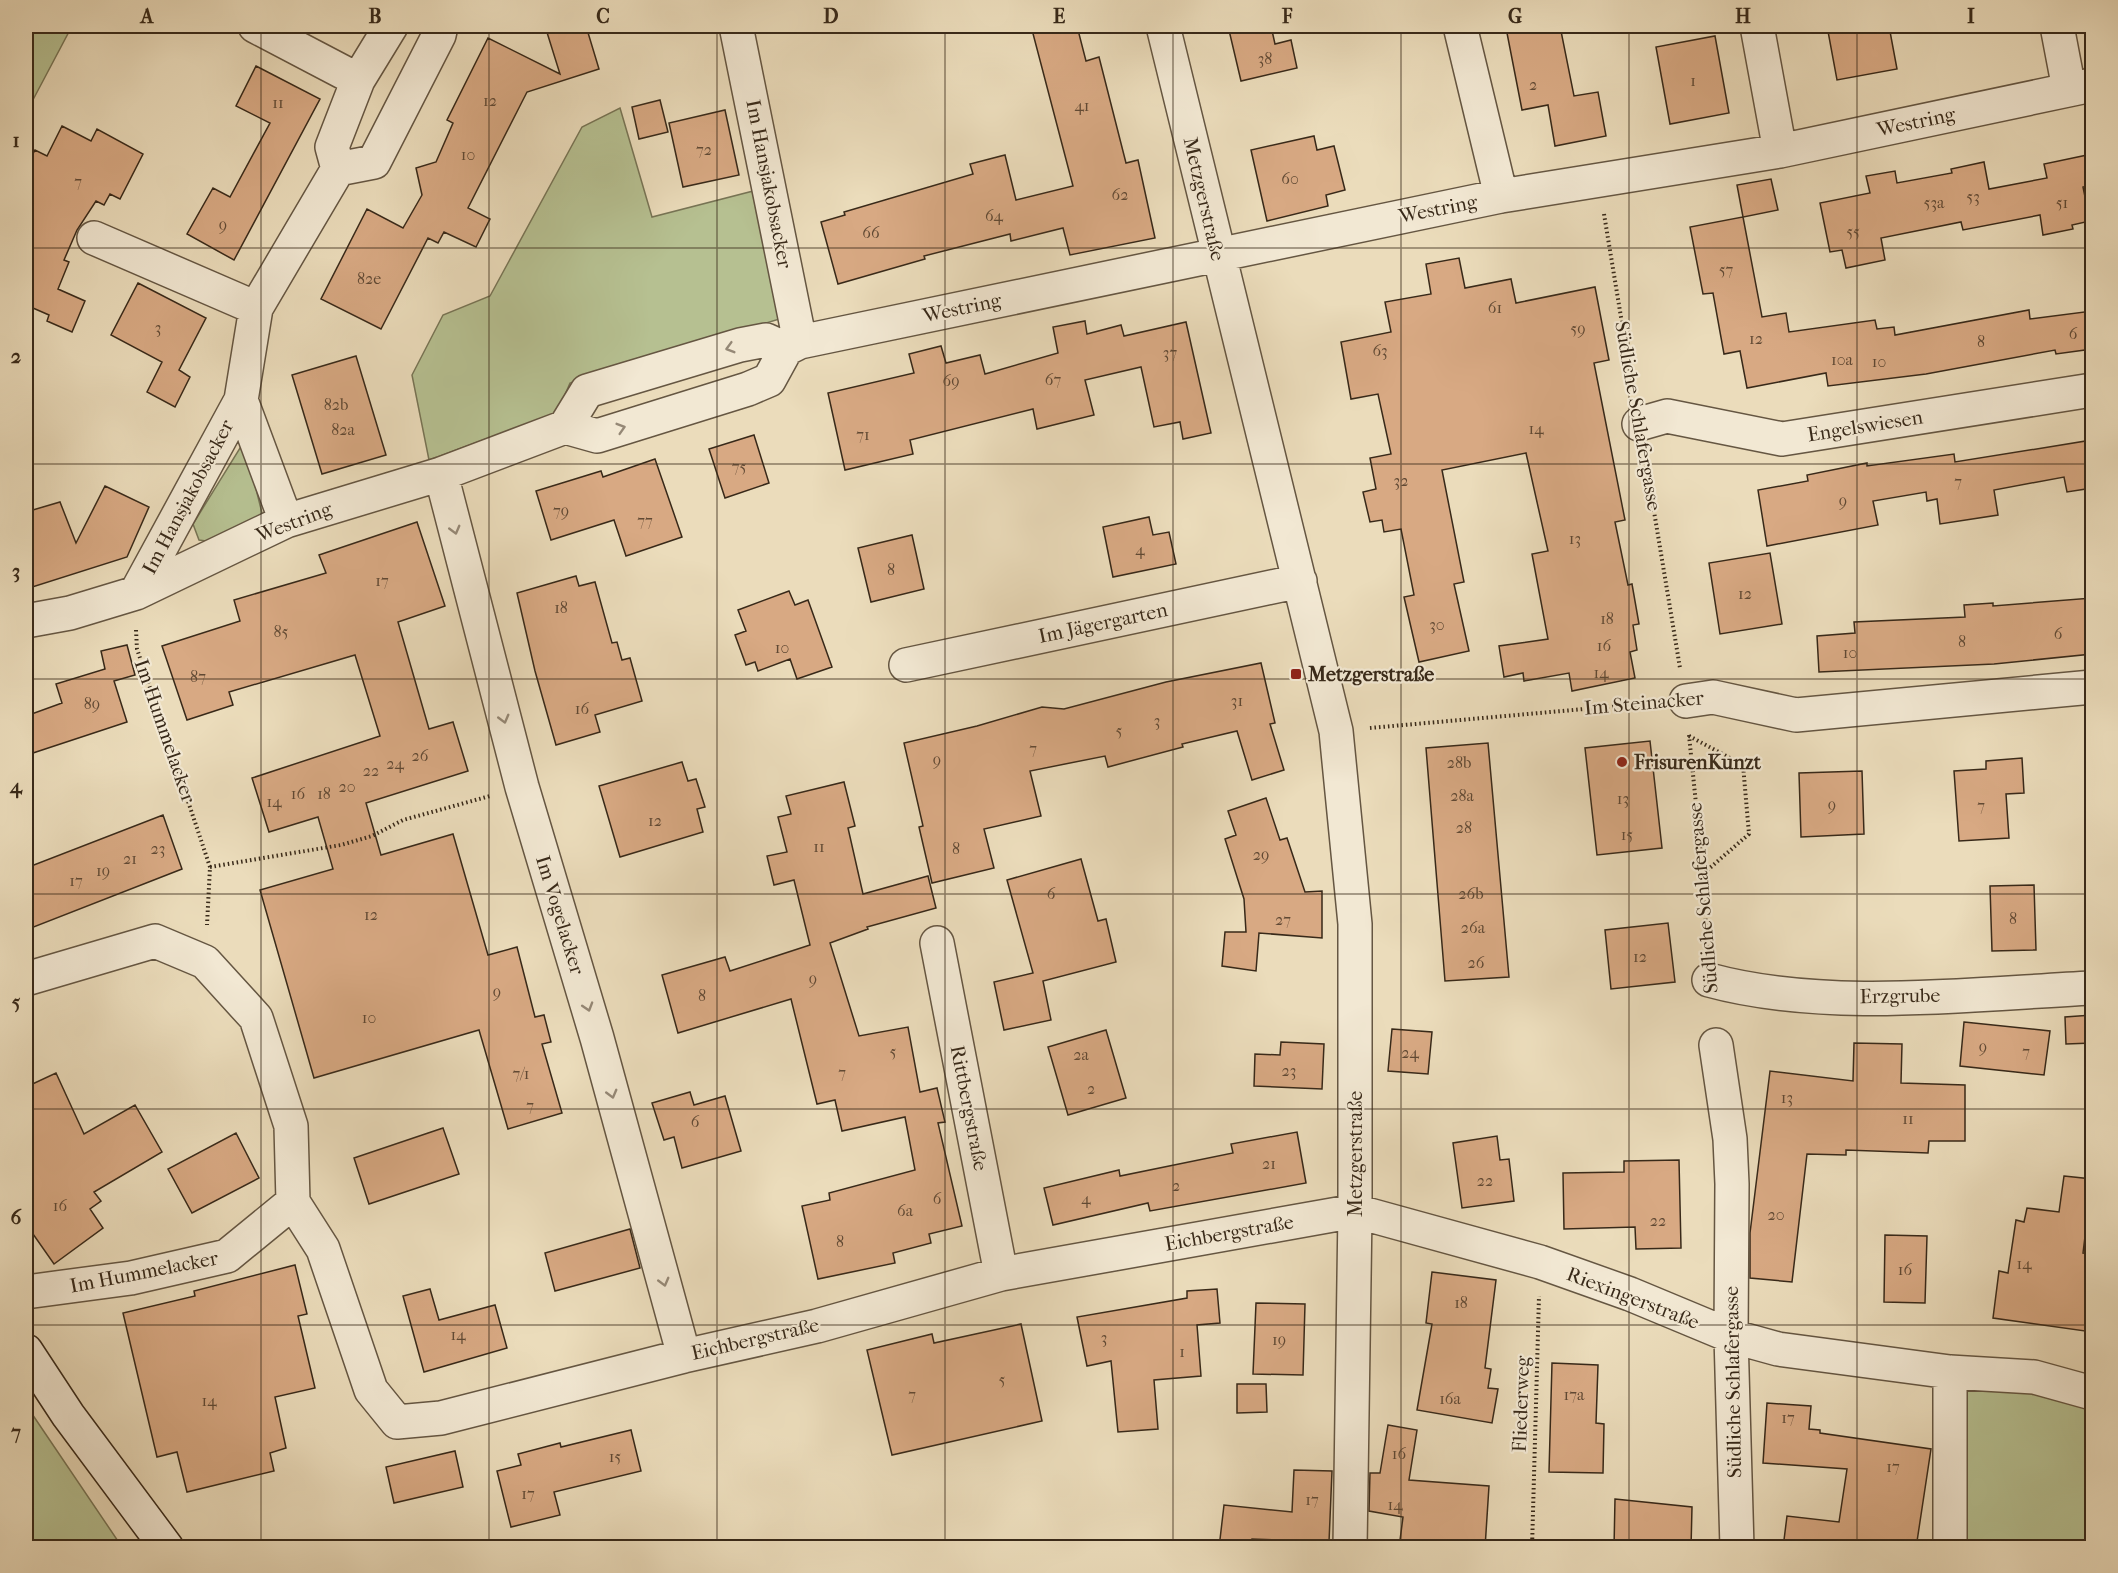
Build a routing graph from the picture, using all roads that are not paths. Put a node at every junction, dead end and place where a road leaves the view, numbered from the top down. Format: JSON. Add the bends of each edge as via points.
{"nodes":[{"id":1,"x":255,"y":26,"type":"edge"},
{"id":2,"x":391,"y":26,"type":"edge"},
{"id":3,"x":441,"y":26,"type":"edge"},
{"id":4,"x":736,"y":26,"type":"edge"},
{"id":5,"x":1163,"y":26,"type":"edge"},
{"id":6,"x":1460,"y":26,"type":"edge"},
{"id":7,"x":1757,"y":26,"type":"edge"},
{"id":8,"x":2057,"y":26,"type":"edge"},
{"id":9,"x":358,"y":80,"type":"junction"},
{"id":10,"x":2080,"y":87,"type":"edge"},
{"id":11,"x":1780,"y":151,"type":"junction"},
{"id":12,"x":338,"y":169,"type":"junction"},
{"id":13,"x":1501,"y":196,"type":"junction"},
{"id":14,"x":94,"y":238,"type":"dead end"},
{"id":15,"x":1217,"y":254,"type":"junction"},
{"id":16,"x":256,"y":308,"type":"junction"},
{"id":17,"x":793,"y":346,"type":"junction"},
{"id":18,"x":2092,"y":390,"type":"edge"},
{"id":19,"x":241,"y":400,"type":"junction"},
{"id":20,"x":1639,"y":424,"type":"road end"},
{"id":21,"x":565,"y":427,"type":"junction"},
{"id":22,"x":441,"y":474,"type":"junction"},
{"id":23,"x":286,"y":521,"type":"junction"},
{"id":24,"x":1300,"y":581,"type":"junction"},
{"id":25,"x":136,"y":593,"type":"junction"},
{"id":26,"x":26,"y":621,"type":"edge"},
{"id":27,"x":906,"y":665,"type":"dead end"},
{"id":28,"x":2092,"y":687,"type":"edge"},
{"id":29,"x":1686,"y":701,"type":"road end"},
{"id":30,"x":937,"y":943,"type":"dead end"},
{"id":31,"x":26,"y":979,"type":"edge"},
{"id":32,"x":1709,"y":980,"type":"road end"},
{"id":33,"x":2092,"y":988,"type":"edge"},
{"id":34,"x":1716,"y":1045,"type":"dead end"},
{"id":35,"x":293,"y":1202,"type":"junction"},
{"id":36,"x":1355,"y":1211,"type":"junction"},
{"id":37,"x":1001,"y":1274,"type":"junction"},
{"id":38,"x":26,"y":1292,"type":"edge"},
{"id":39,"x":1731,"y":1336,"type":"junction"},
{"id":40,"x":26,"y":1351,"type":"edge"},
{"id":41,"x":684,"y":1356,"type":"junction"},
{"id":42,"x":1950,"y":1372,"type":"junction"},
{"id":43,"x":2092,"y":1393,"type":"edge"},
{"id":44,"x":166,"y":1548,"type":"edge"},
{"id":45,"x":1350,"y":1548,"type":"edge"},
{"id":46,"x":1737,"y":1548,"type":"edge"},
{"id":47,"x":1950,"y":1548,"type":"edge"}],
"edges":[{"from":1,"to":9,"type":"street"},
{"from":2,"to":9,"type":"street"},
{"from":3,"to":12,"type":"street","via":[[374,162]]},
{"from":4,"to":17,"type":"street","name":"Im Hansjakobsacker"},
{"from":5,"to":15,"type":"street","name":"Metzgerstraße"},
{"from":6,"to":13,"type":"street"},
{"from":7,"to":11,"type":"street"},
{"from":8,"to":10,"type":"street"},
{"from":9,"to":12,"type":"street","via":[[332,147]]},
{"from":10,"to":11,"type":"street","name":"Westring"},
{"from":11,"to":13,"type":"street","name":"Westring"},
{"from":12,"to":16,"type":"street","name":"Im Hansjakobsacker"},
{"from":13,"to":15,"type":"street","name":"Westring"},
{"from":14,"to":16,"type":"street"},
{"from":15,"to":17,"type":"street","name":"Westring"},
{"from":15,"to":24,"type":"street","name":"Metzgerstraße"},
{"from":16,"to":19,"type":"street","name":"Im Hansjakobsacker"},
{"from":21,"to":17,"type":"street","one_way":true,"via":[[597,436],[748,389],[769,380]]},
{"from":17,"to":21,"type":"street","name":"Westring","one_way":true,"via":[[766,340],[748,343],[587,391]]},
{"from":18,"to":20,"type":"street","name":"Engelswiesen","via":[[1782,439],[1667,416]]},
{"from":19,"to":23,"type":"street","name":"Im Hansjakobsacker"},
{"from":19,"to":25,"type":"street","name":"Im Hansjakobsacker"},
{"from":21,"to":22,"type":"street","name":"Westring"},
{"from":22,"to":23,"type":"street","name":"Westring"},
{"from":22,"to":41,"type":"street","name":"Im Vogelacker","one_way":true,"via":[[522,787],[597,1038]]},
{"from":23,"to":25,"type":"street","name":"Westring"},
{"from":24,"to":27,"type":"street","name":"Im Jägergarten"},
{"from":24,"to":36,"type":"street","name":"Metzgerstraße","via":[[1336,731],[1355,924]]},
{"from":25,"to":26,"type":"street","name":"Westring","via":[[70,613]]},
{"from":28,"to":29,"type":"street","name":"Im Steinacker","via":[[1796,715],[1713,697]]},
{"from":30,"to":37,"type":"street","name":"Rittbergstraße"},
{"from":31,"to":35,"type":"street","via":[[155,941],[205,962],[256,1018],[291,1126]]},
{"from":32,"to":33,"type":"street","name":"Erzgrube","via":[[1742,989],[1867,999]]},
{"from":34,"to":39,"type":"street","name":"Südliche Schlafergasse","via":[[1731,1150]]},
{"from":35,"to":38,"type":"street","name":"Im Hummelacker","via":[[227,1256],[131,1278]]},
{"from":35,"to":41,"type":"street","name":"Eichbergstraße","via":[[323,1249],[371,1390],[397,1422],[441,1418]]},
{"from":36,"to":37,"type":"street","name":"Eichbergstraße"},
{"from":36,"to":39,"type":"street","name":"Riexingerstraße","via":[[1539,1262]]},
{"from":36,"to":45,"type":"street","name":"Metzgerstraße"},
{"from":37,"to":41,"type":"street","name":"Eichbergstraße","via":[[817,1326]]},
{"from":39,"to":42,"type":"street","name":"Riexingerstraße","via":[[1837,1359]]},
{"from":39,"to":46,"type":"street","name":"Südliche Schlafergasse"},
{"from":40,"to":44,"type":"street"},
{"from":42,"to":43,"type":"street","name":"Riexingerstraße","via":[[2034,1377]]},
{"from":42,"to":47,"type":"street"}]}
